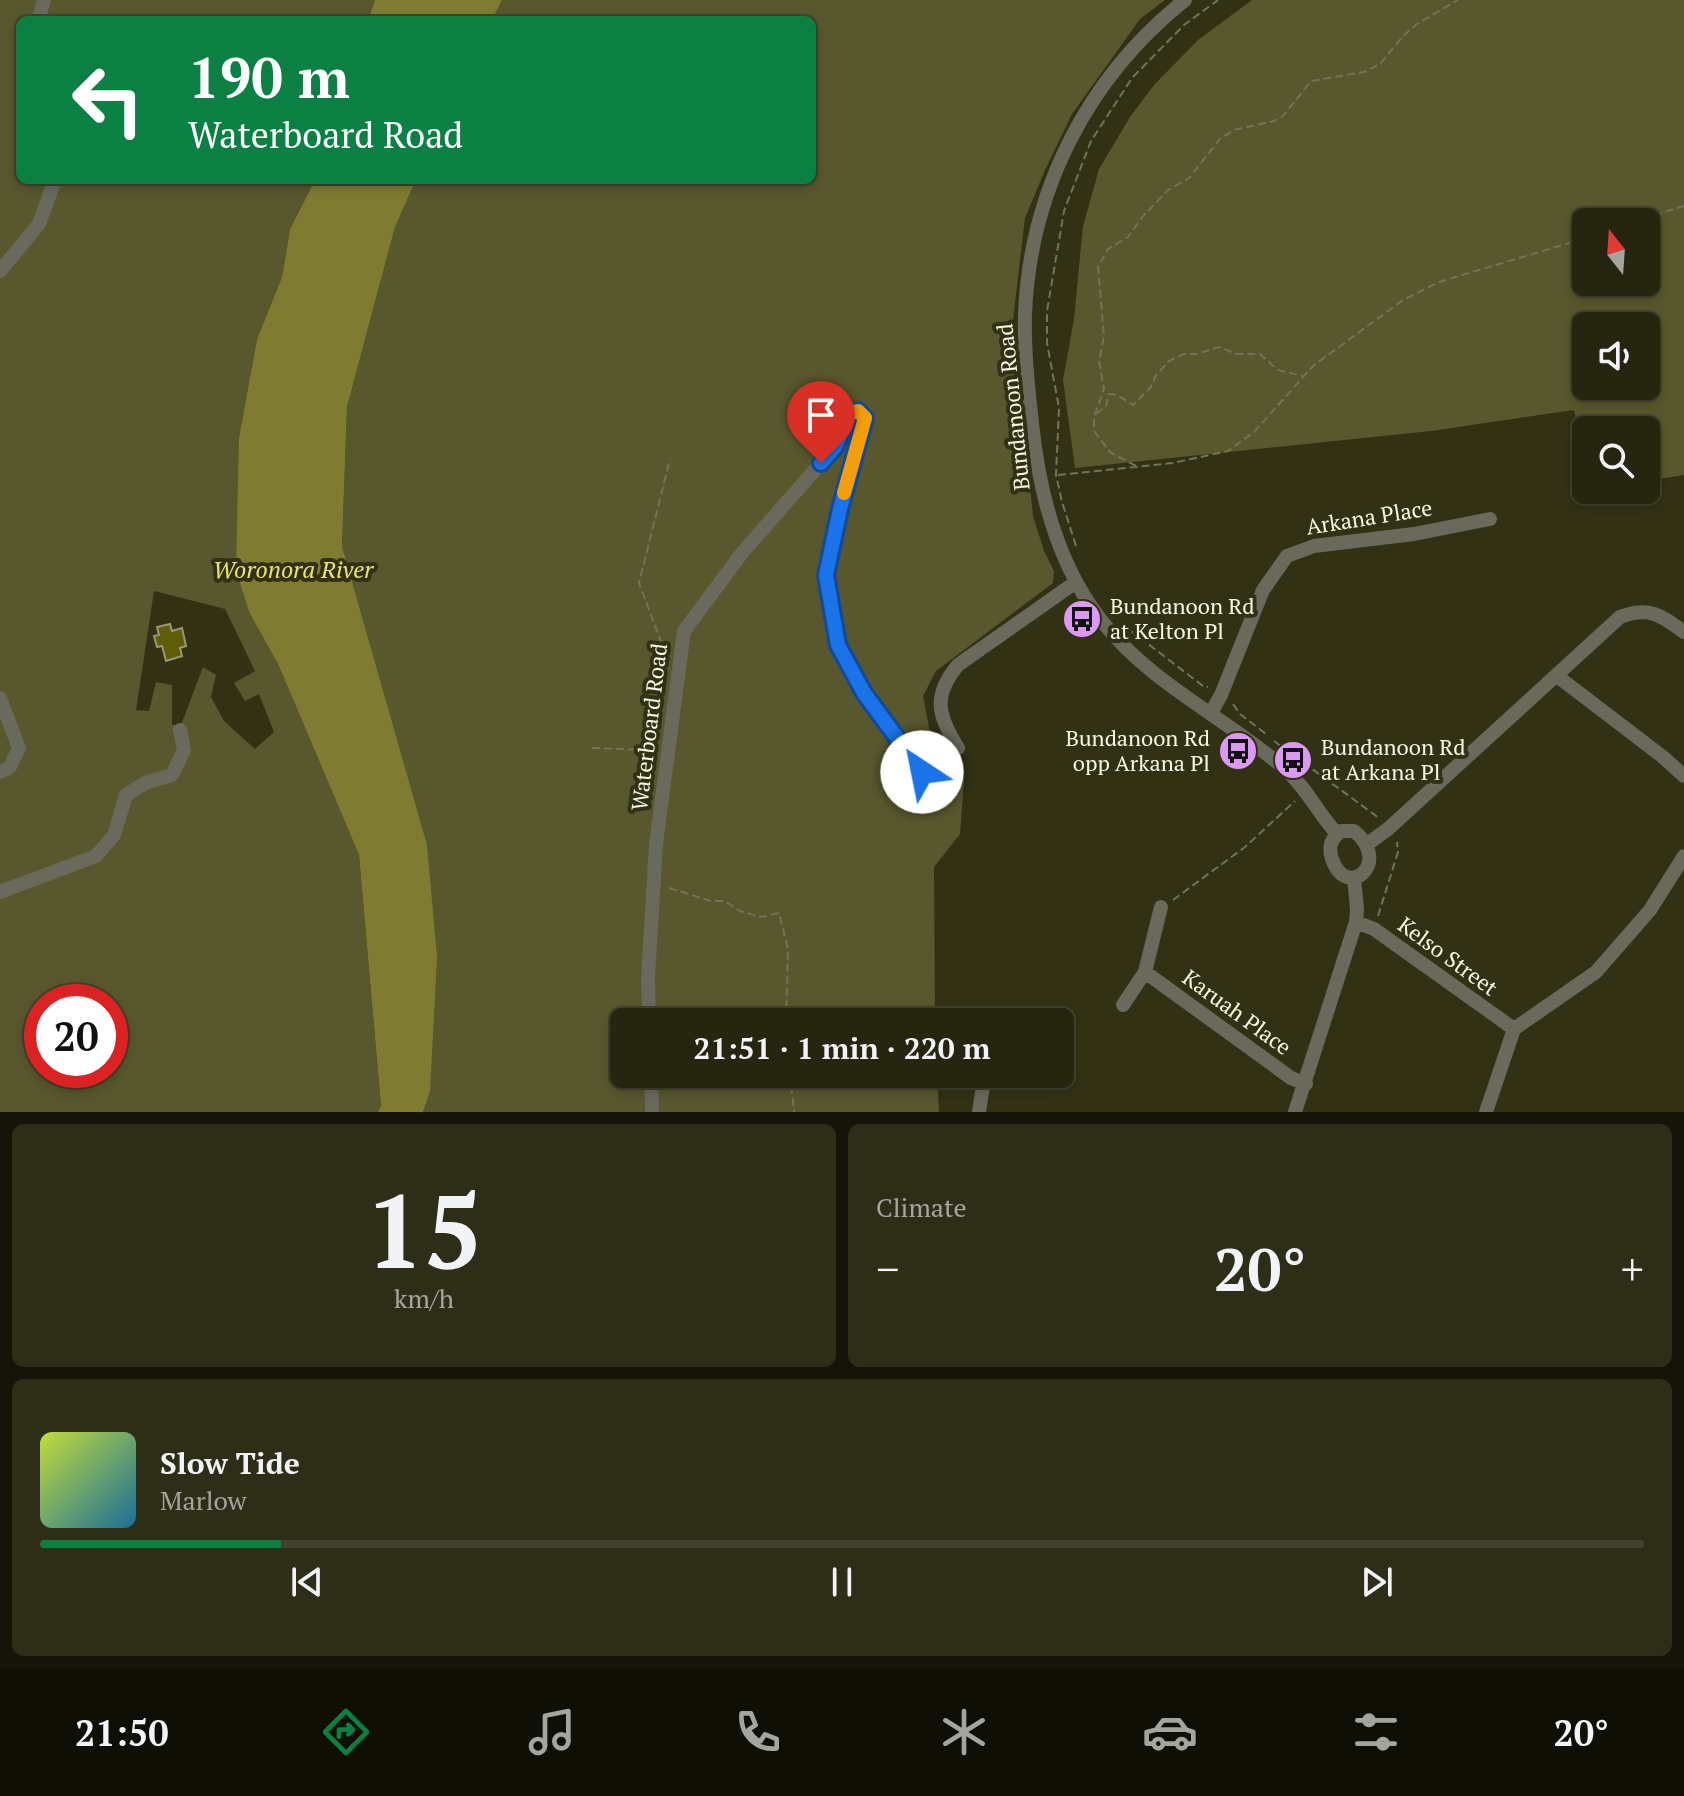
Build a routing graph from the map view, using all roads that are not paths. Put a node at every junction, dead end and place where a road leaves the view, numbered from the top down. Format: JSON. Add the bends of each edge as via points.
{"nodes":[{"id":1,"x":1185,"y":0,"type":"edge"},
{"id":2,"x":54,"y":184,"type":"edge"},
{"id":3,"x":0,"y":271,"type":"edge"},
{"id":4,"x":1490,"y":519,"type":"dead end"},
{"id":5,"x":1076,"y":582,"type":"junction"},
{"id":6,"x":1684,"y":632,"type":"edge"},
{"id":7,"x":1557,"y":676,"type":"junction"},
{"id":8,"x":0,"y":698,"type":"edge"},
{"id":9,"x":1211,"y":713,"type":"junction"},
{"id":10,"x":180,"y":730,"type":"dead end"},
{"id":11,"x":0,"y":772,"type":"edge"},
{"id":12,"x":1684,"y":776,"type":"edge"},
{"id":13,"x":1337,"y":834,"type":"junction"},
{"id":14,"x":1366,"y":845,"type":"junction"},
{"id":15,"x":1684,"y":856,"type":"edge"},
{"id":16,"x":1354,"y":878,"type":"junction"},
{"id":17,"x":0,"y":892,"type":"edge"},
{"id":18,"x":1161,"y":907,"type":"road end"},
{"id":19,"x":1356,"y":922,"type":"junction"},
{"id":20,"x":1145,"y":972,"type":"junction"},
{"id":21,"x":1123,"y":1005,"type":"dead end"},
{"id":22,"x":649,"y":1008,"type":"edge"},
{"id":23,"x":1514,"y":1029,"type":"junction"},
{"id":24,"x":1306,"y":1084,"type":"junction"},
{"id":25,"x":651,"y":1088,"type":"edge"},
{"id":26,"x":983,"y":1088,"type":"edge"},
{"id":27,"x":652,"y":1112,"type":"edge"},
{"id":28,"x":979,"y":1112,"type":"edge"},
{"id":29,"x":1295,"y":1112,"type":"edge"},
{"id":30,"x":1486,"y":1112,"type":"edge"}],
"edges":[{"from":1,"to":5,"type":"street","name":"Bundanoon Road","via":[[1120,62],[1082,116],[1046,196],[1033,253],[1025,315],[1034,444],[1051,523]]},
{"from":2,"to":3,"type":"street","via":[[39,224]]},
{"from":4,"to":9,"type":"street","name":"Arkana Place","via":[[1314,546],[1287,556],[1263,590]]},
{"from":5,"to":9,"type":"street","name":"Bundanoon Road","via":[[1130,653]]},
{"from":5,"to":22,"type":"street","name":"Waterboard Road","via":[[958,665],[945,680],[940,714],[958,748],[922,772],[864,693],[838,645],[826,575],[865,418],[858,411],[849,415],[835,447],[742,553],[684,631],[654,888]]},
{"from":6,"to":7,"type":"street","via":[[1656,614],[1643,611],[1620,617]]},
{"from":7,"to":12,"type":"street"},
{"from":7,"to":14,"type":"street"},
{"from":8,"to":11,"type":"street","via":[[19,748],[10,767]]},
{"from":9,"to":13,"type":"street","name":"Bundanoon Road","via":[[1285,769]]},
{"from":10,"to":17,"type":"street","via":[[184,750],[172,775],[126,795],[114,835],[96,856]]},
{"from":13,"to":14,"type":"street","via":[[1354,831]]},
{"from":13,"to":16,"type":"street","via":[[1330,847],[1334,865]]},
{"from":14,"to":16,"type":"street","via":[[1370,863]]},
{"from":15,"to":23,"type":"street","via":[[1650,910],[1596,972]]},
{"from":16,"to":19,"type":"street"},
{"from":18,"to":20,"type":"street"},
{"from":19,"to":23,"type":"street","name":"Kelso Street","via":[[1374,929]]},
{"from":19,"to":24,"type":"street"},
{"from":20,"to":21,"type":"street"},
{"from":20,"to":24,"type":"street","name":"Karuah Place"},
{"from":23,"to":30,"type":"street"},
{"from":24,"to":29,"type":"street"},
{"from":25,"to":27,"type":"street"},
{"from":26,"to":28,"type":"street"}]}
